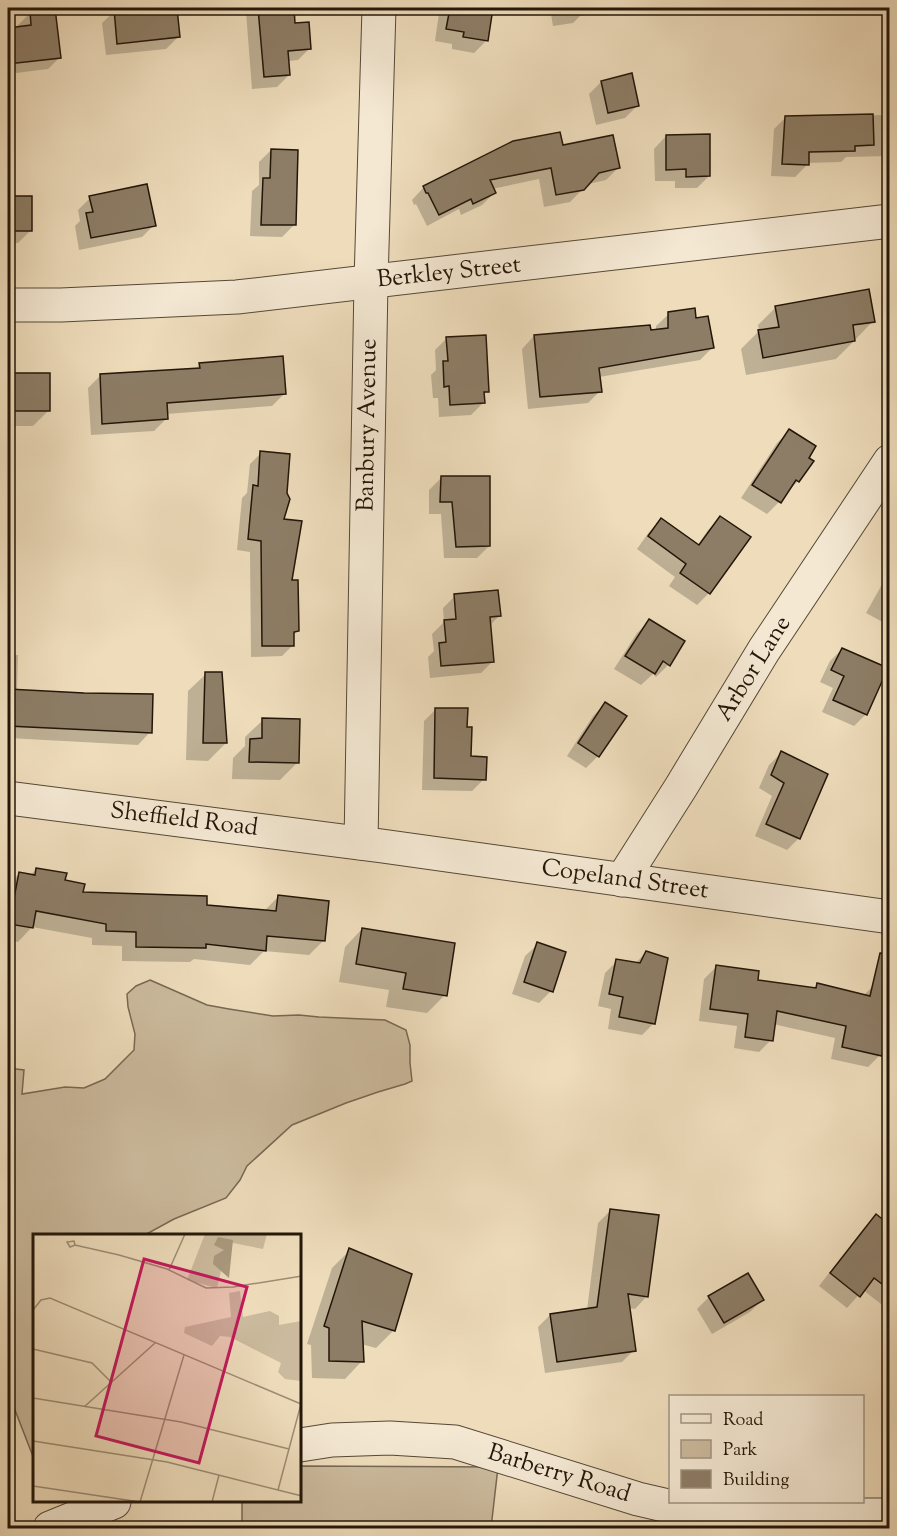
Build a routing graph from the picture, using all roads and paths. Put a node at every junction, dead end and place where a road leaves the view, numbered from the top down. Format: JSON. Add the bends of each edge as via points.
{"nodes":[{"id":1,"x":379,"y":8,"type":"edge"},
{"id":2,"x":890,"y":221,"type":"edge"},
{"id":3,"x":371,"y":282,"type":"junction"},
{"id":4,"x":8,"y":305,"type":"edge"},
{"id":5,"x":889,"y":463,"type":"edge"},
{"id":6,"x":8,"y":798,"type":"edge"},
{"id":7,"x":361,"y":843,"type":"junction"},
{"id":8,"x":622,"y":880,"type":"junction"},
{"id":9,"x":890,"y":917,"type":"edge"},
{"id":10,"x":302,"y":1445,"type":"edge"},
{"id":11,"x":112,"y":1503,"type":"edge"},
{"id":12,"x":890,"y":1515,"type":"edge"},
{"id":13,"x":667,"y":1517,"type":"edge"},
{"id":14,"x":50,"y":1528,"type":"edge"}],
"edges":[{"from":1,"to":3,"type":"street","name":"Banbury Avenue"},
{"from":2,"to":3,"type":"street","name":"Berkley Street"},
{"from":3,"to":4,"type":"street","name":"Berkley Street","via":[[237,297]]},
{"from":3,"to":7,"type":"street","name":"Banbury Avenue"},
{"from":5,"to":8,"type":"street","name":"Arbor Lane","via":[[764,650]]},
{"from":6,"to":7,"type":"street","name":"Sheffield Road"},
{"from":7,"to":8,"type":"street","name":"Copeland Street"},
{"from":8,"to":9,"type":"street","name":"Copeland Street"},
{"from":10,"to":13,"type":"street","name":"Barberry Road","via":[[390,1438],[455,1442],[627,1496]]},
{"from":11,"to":14,"type":"street"},
{"from":12,"to":13,"type":"street","name":"Barberry Road","via":[[690,1511]]}]}
